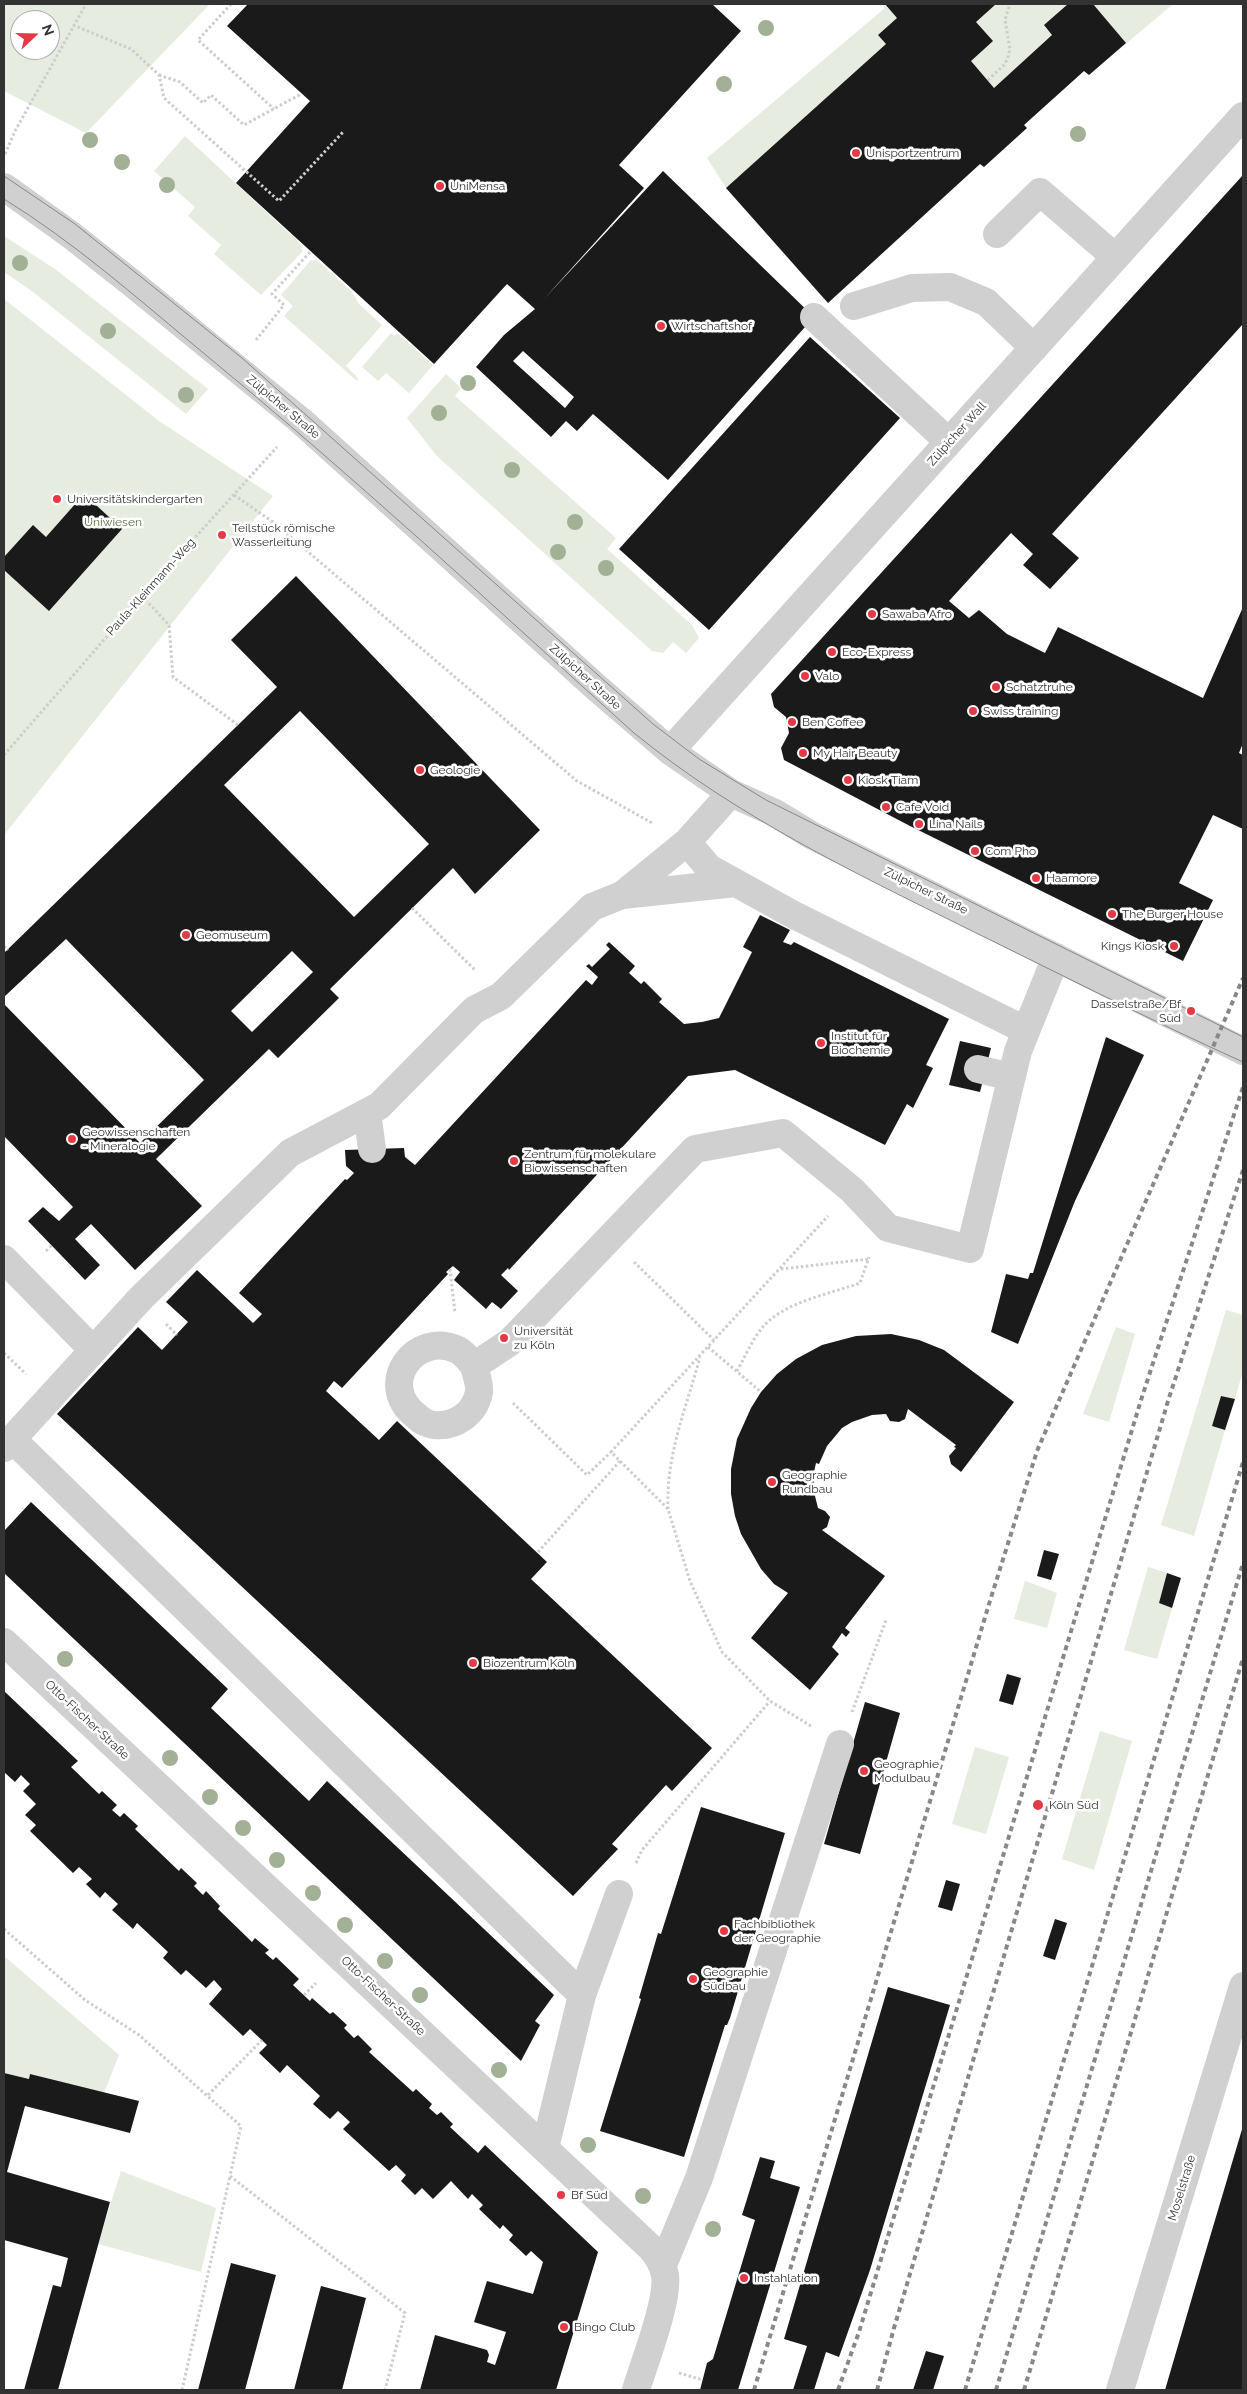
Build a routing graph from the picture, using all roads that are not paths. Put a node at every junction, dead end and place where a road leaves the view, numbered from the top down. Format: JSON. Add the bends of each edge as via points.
{"nodes":[{"id":1,"x":1243,"y":116,"type":"edge"},
{"id":2,"x":4,"y":188,"type":"edge"},
{"id":3,"x":997,"y":234,"type":"dead end"},
{"id":4,"x":1115,"y":258,"type":"junction"},
{"id":5,"x":854,"y":306,"type":"dead end"},
{"id":6,"x":814,"y":317,"type":"dead end"},
{"id":7,"x":1034,"y":348,"type":"junction"},
{"id":8,"x":949,"y":442,"type":"junction"},
{"id":9,"x":670,"y":750,"type":"junction"},
{"id":10,"x":732,"y":793,"type":"junction"},
{"id":11,"x":687,"y":842,"type":"junction"},
{"id":12,"x":736,"y":883,"type":"junction"},
{"id":13,"x":622,"y":895,"type":"junction"},
{"id":14,"x":1056,"y":957,"type":"junction"},
{"id":15,"x":1025,"y":1030,"type":"junction"},
{"id":16,"x":1243,"y":1051,"type":"edge"},
{"id":17,"x":978,"y":1070,"type":"dead end"},
{"id":18,"x":1011,"y":1078,"type":"junction"},
{"id":19,"x":368,"y":1112,"type":"junction"},
{"id":20,"x":372,"y":1149,"type":"dead end"},
{"id":21,"x":4,"y":1259,"type":"edge"},
{"id":22,"x":93,"y":1350,"type":"junction"},
{"id":23,"x":467,"y":1358,"type":"road end"},
{"id":24,"x":8,"y":1444,"type":"edge"},
{"id":25,"x":4,"y":1642,"type":"edge"},
{"id":26,"x":840,"y":1744,"type":"road end"},
{"id":27,"x":619,"y":1894,"type":"road end"},
{"id":28,"x":1243,"y":1986,"type":"edge"},
{"id":29,"x":582,"y":1995,"type":"junction"},
{"id":30,"x":545,"y":2148,"type":"junction"},
{"id":31,"x":663,"y":2265,"type":"junction"},
{"id":32,"x":636,"y":2390,"type":"edge"},
{"id":33,"x":1120,"y":2390,"type":"edge"}],
"edges":[{"from":1,"to":4,"type":"street","name":"Zülpicher Wall"},
{"from":2,"to":9,"type":"street","name":"Zülpicher Straße","via":[[71,236],[301,421]]},
{"from":3,"to":4,"type":"street","via":[[1040,192]]},
{"from":4,"to":7,"type":"street","name":"Zülpicher Wall"},
{"from":5,"to":7,"type":"street","via":[[912,288],[950,287],[986,302]]},
{"from":6,"to":8,"type":"street"},
{"from":7,"to":8,"type":"street","name":"Zülpicher Wall"},
{"from":8,"to":9,"type":"street","name":"Zülpicher Wall"},
{"from":9,"to":10,"type":"street","name":"Zülpicher Straße"},
{"from":10,"to":11,"type":"street"},
{"from":10,"to":14,"type":"street","name":"Zülpicher Straße"},
{"from":11,"to":12,"type":"street","via":[[709,868]]},
{"from":11,"to":13,"type":"street"},
{"from":12,"to":13,"type":"street"},
{"from":12,"to":15,"type":"street"},
{"from":13,"to":19,"type":"street","via":[[592,908],[501,996],[474,1010],[379,1106]]},
{"from":14,"to":15,"type":"street"},
{"from":14,"to":16,"type":"street","name":"Zülpicher Straße"},
{"from":15,"to":18,"type":"street"},
{"from":17,"to":18,"type":"street"},
{"from":18,"to":23,"type":"street","via":[[970,1248],[888,1228],[852,1190],[783,1133],[695,1148],[510,1342]]},
{"from":19,"to":20,"type":"street"},
{"from":19,"to":22,"type":"street","via":[[290,1153]]},
{"from":21,"to":22,"type":"street"},
{"from":22,"to":24,"type":"street"},
{"from":24,"to":29,"type":"street"},
{"from":25,"to":30,"type":"street","name":"Otto-Fischer-Straße"},
{"from":26,"to":31,"type":"street","via":[[699,2178]]},
{"from":27,"to":29,"type":"street"},
{"from":28,"to":33,"type":"street","name":"Moselstraße"},
{"from":29,"to":30,"type":"street"},
{"from":30,"to":31,"type":"street","name":"Otto-Fischer-Straße","via":[[651,2248]]},
{"from":31,"to":32,"type":"street","via":[[665,2295]]}]}
